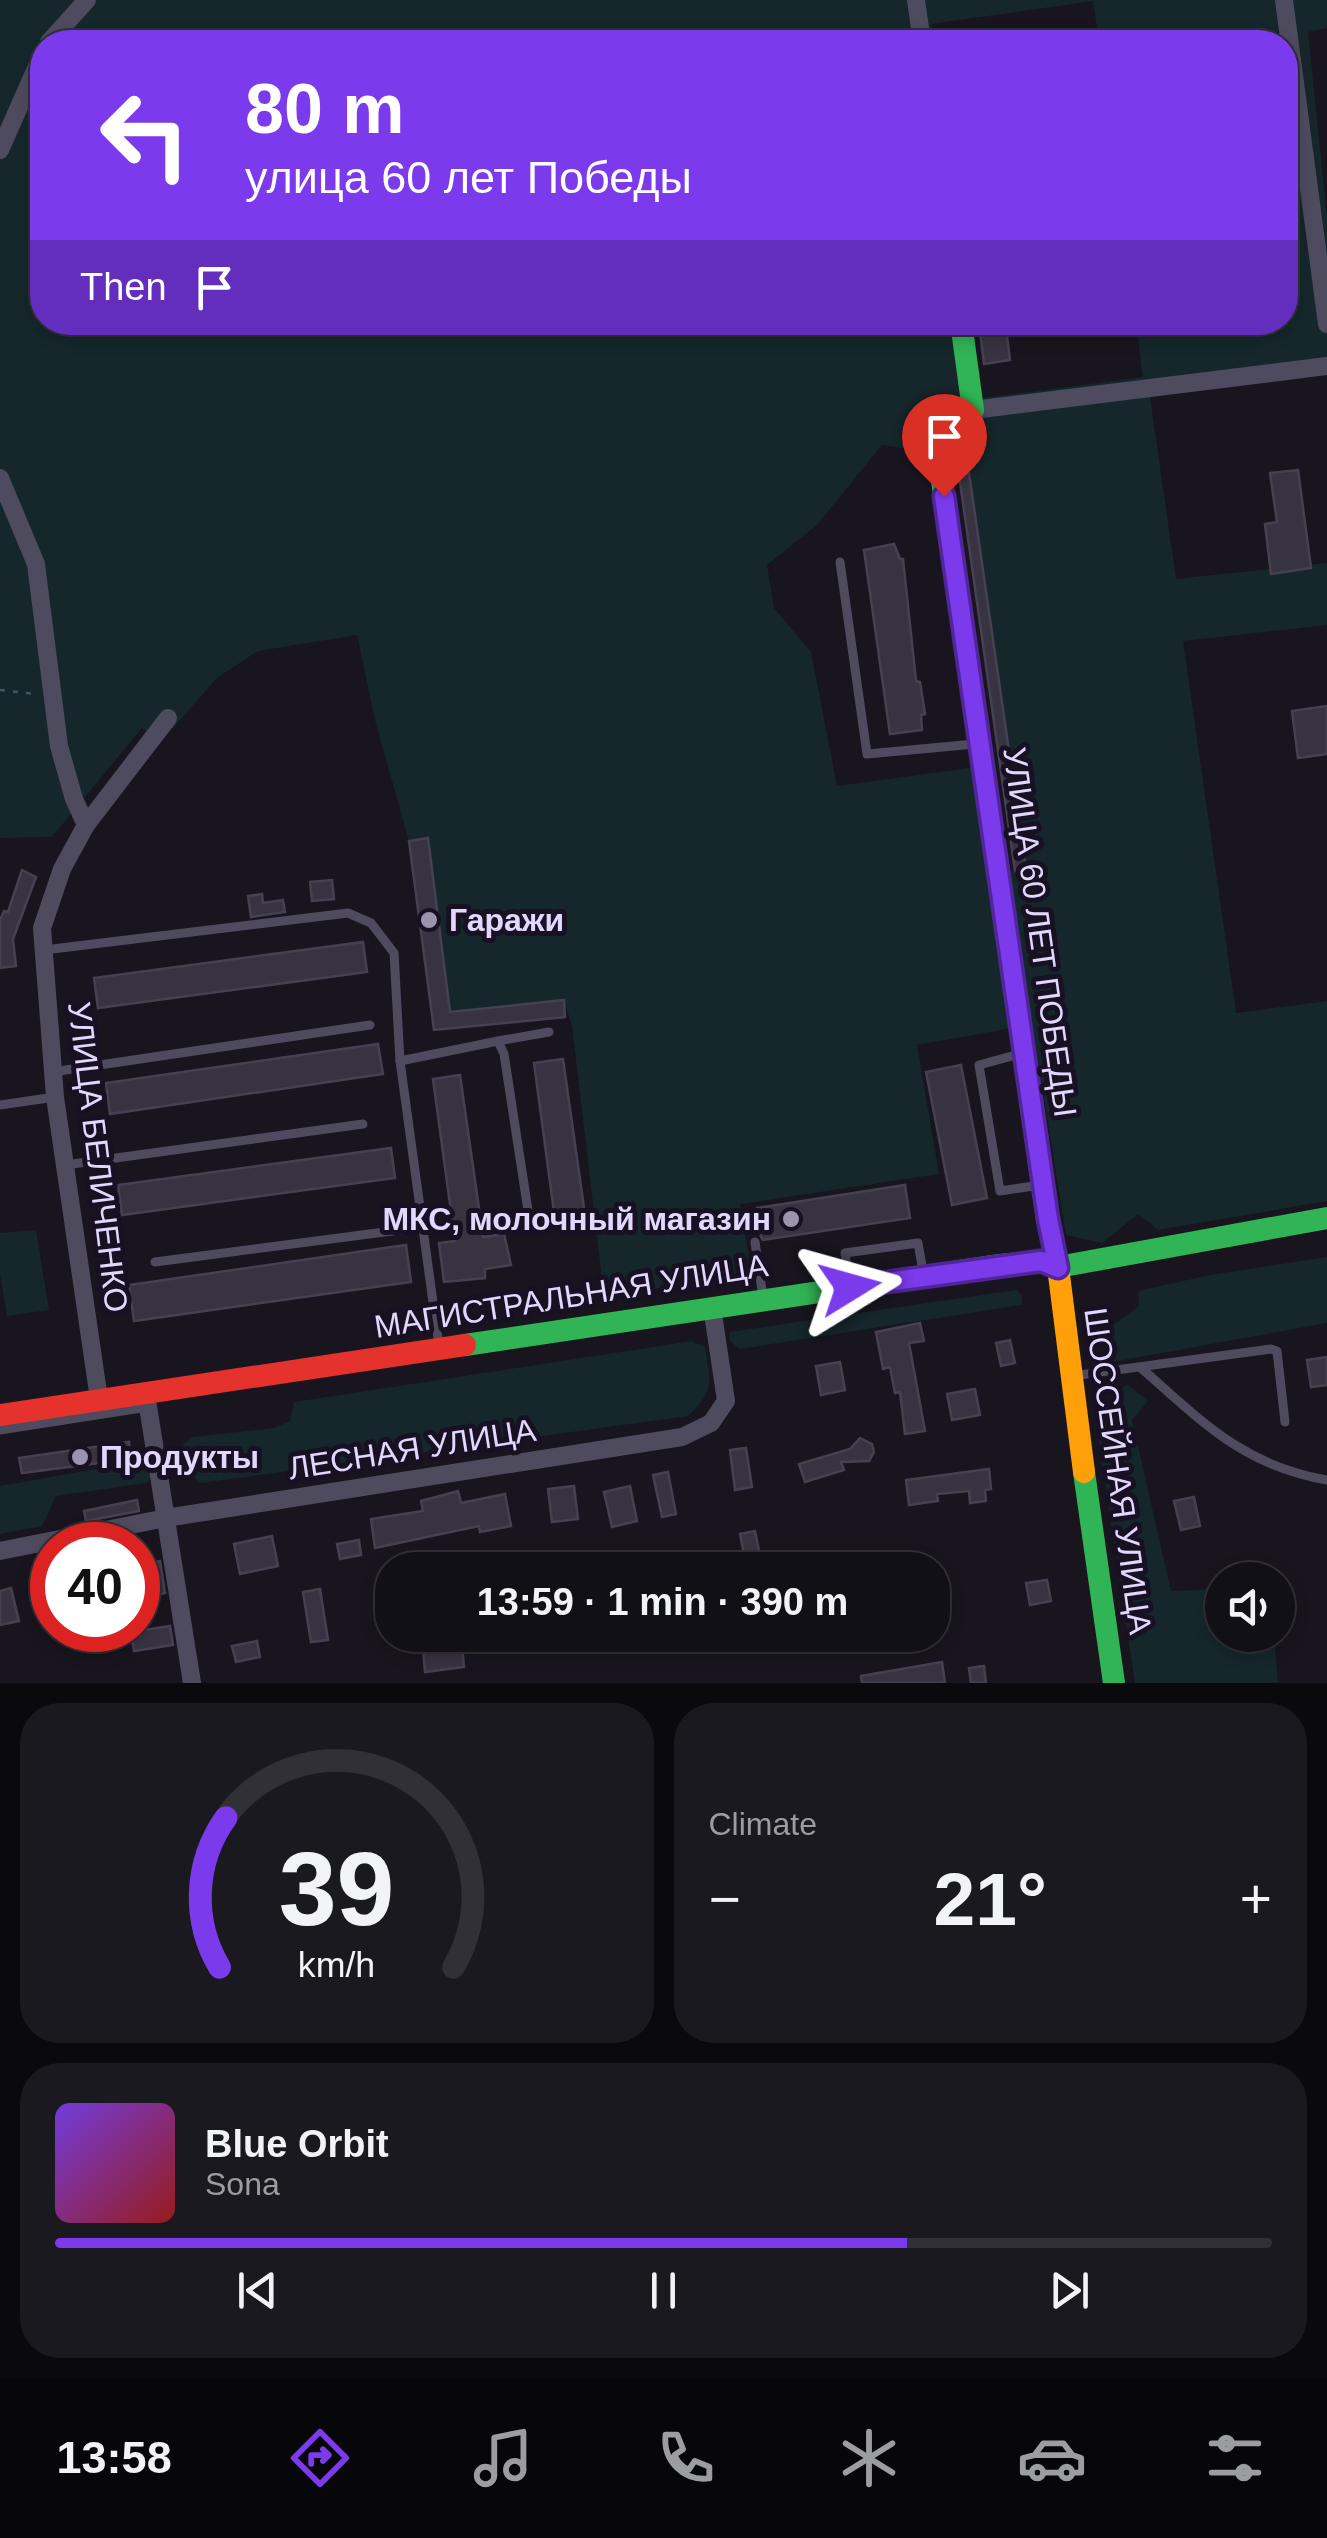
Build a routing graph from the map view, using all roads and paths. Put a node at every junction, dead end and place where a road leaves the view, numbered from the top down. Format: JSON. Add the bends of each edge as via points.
{"nodes":[{"id":1,"x":87,"y":0,"type":"edge"},
{"id":2,"x":916,"y":0,"type":"edge"},
{"id":3,"x":1284,"y":0,"type":"edge"},
{"id":4,"x":60,"y":30,"type":"edge"},
{"id":5,"x":920,"y":30,"type":"edge"},
{"id":6,"x":1288,"y":30,"type":"edge"},
{"id":7,"x":30,"y":82,"type":"edge"},
{"id":8,"x":1298,"y":105,"type":"edge"},
{"id":9,"x":0,"y":150,"type":"edge"},
{"id":10,"x":1327,"y":324,"type":"edge"},
{"id":11,"x":963,"y":335,"type":"edge"},
{"id":12,"x":1327,"y":366,"type":"edge"},
{"id":13,"x":973,"y":410,"type":"junction"},
{"id":14,"x":0,"y":478,"type":"edge"},
{"id":15,"x":840,"y":562,"type":"dead end"},
{"id":16,"x":0,"y":690,"type":"edge"},
{"id":17,"x":51,"y":696,"type":"junction"},
{"id":18,"x":168,"y":718,"type":"dead end"},
{"id":19,"x":982,"y":743,"type":"junction"},
{"id":20,"x":86,"y":824,"type":"junction"},
{"id":21,"x":44,"y":950,"type":"junction"},
{"id":22,"x":370,"y":1024,"type":"dead end"},
{"id":23,"x":550,"y":1032,"type":"dead end"},
{"id":24,"x":498,"y":1041,"type":"junction"},
{"id":25,"x":1024,"y":1053,"type":"junction"},
{"id":26,"x":400,"y":1060,"type":"junction"},
{"id":27,"x":52,"y":1072,"type":"junction"},
{"id":28,"x":55,"y":1097,"type":"junction"},
{"id":29,"x":0,"y":1105,"type":"edge"},
{"id":30,"x":363,"y":1124,"type":"dead end"},
{"id":31,"x":65,"y":1165,"type":"junction"},
{"id":32,"x":1042,"y":1185,"type":"junction"},
{"id":33,"x":529,"y":1217,"type":"dead end"},
{"id":34,"x":1327,"y":1218,"type":"edge"},
{"id":35,"x":423,"y":1227,"type":"junction"},
{"id":36,"x":755,"y":1242,"type":"dead end"},
{"id":37,"x":155,"y":1262,"type":"dead end"},
{"id":38,"x":1058,"y":1268,"type":"junction"},
{"id":39,"x":923,"y":1276,"type":"junction"},
{"id":40,"x":850,"y":1287,"type":"junction"},
{"id":41,"x":764,"y":1300,"type":"junction"},
{"id":42,"x":712,"y":1307,"type":"junction"},
{"id":43,"x":439,"y":1348,"type":"junction"},
{"id":44,"x":1141,"y":1368,"type":"junction"},
{"id":45,"x":1070,"y":1377,"type":"junction"},
{"id":46,"x":99,"y":1400,"type":"junction"},
{"id":47,"x":147,"y":1400,"type":"junction"},
{"id":48,"x":0,"y":1415,"type":"edge"},
{"id":49,"x":1285,"y":1422,"type":"dead end"},
{"id":50,"x":0,"y":1430,"type":"edge"},
{"id":51,"x":1327,"y":1480,"type":"edge"},
{"id":52,"x":166,"y":1518,"type":"junction"},
{"id":53,"x":0,"y":1551,"type":"edge"},
{"id":54,"x":192,"y":1683,"type":"edge"},
{"id":55,"x":1114,"y":1683,"type":"edge"}],
"edges":[{"from":1,"to":4,"type":"street"},
{"from":2,"to":5,"type":"street"},
{"from":3,"to":6,"type":"street"},
{"from":7,"to":9,"type":"street"},
{"from":8,"to":10,"type":"street"},
{"from":11,"to":13,"type":"street"},
{"from":12,"to":13,"type":"street"},
{"from":13,"to":19,"type":"street","name":"УЛИЦА 60 ЛЕТ ПОБЕДЫ","via":[[946,434],[939,460]]},
{"from":14,"to":17,"type":"street","via":[[36,564]]},
{"from":15,"to":19,"type":"lane","via":[[868,754]]},
{"from":16,"to":17,"type":"path"},
{"from":17,"to":20,"type":"street","via":[[59,746]]},
{"from":18,"to":20,"type":"street","name":"УЛИЦА БЕЛИЧЕНКО"},
{"from":19,"to":25,"type":"street","name":"УЛИЦА 60 ЛЕТ ПОБЕДЫ"},
{"from":20,"to":21,"type":"street","name":"УЛИЦА БЕЛИЧЕНКО","via":[[47,906]]},
{"from":21,"to":26,"type":"lane","via":[[348,913],[371,923],[394,954]]},
{"from":21,"to":27,"type":"street","name":"УЛИЦА БЕЛИЧЕНКО"},
{"from":22,"to":27,"type":"lane"},
{"from":23,"to":24,"type":"lane"},
{"from":24,"to":26,"type":"lane"},
{"from":24,"to":33,"type":"lane"},
{"from":25,"to":32,"type":"street","name":"УЛИЦА 60 ЛЕТ ПОБЕДЫ"},
{"from":25,"to":32,"type":"lane","via":[[979,1064],[1000,1191]]},
{"from":26,"to":35,"type":"lane"},
{"from":27,"to":28,"type":"street","name":"УЛИЦА БЕЛИЧЕНКО"},
{"from":28,"to":29,"type":"lane"},
{"from":28,"to":31,"type":"street","name":"УЛИЦА БЕЛИЧЕНКО"},
{"from":30,"to":31,"type":"lane"},
{"from":31,"to":46,"type":"street","name":"УЛИЦА БЕЛИЧЕНКО"},
{"from":32,"to":38,"type":"street","name":"УЛИЦА 60 ЛЕТ ПОБЕДЫ"},
{"from":34,"to":38,"type":"street","name":"МАГИСТРАЛЬНАЯ УЛИЦА"},
{"from":35,"to":37,"type":"lane"},
{"from":35,"to":43,"type":"lane"},
{"from":36,"to":41,"type":"lane"},
{"from":38,"to":39,"type":"street","name":"МАГИСТРАЛЬНАЯ УЛИЦА","via":[[1041,1261]]},
{"from":38,"to":45,"type":"street","name":"ШОССЕЙНАЯ УЛИЦА"},
{"from":39,"to":40,"type":"street","name":"МАГИСТРАЛЬНАЯ УЛИЦА"},
{"from":39,"to":40,"type":"lane","via":[[918,1242],[845,1253]]},
{"from":40,"to":41,"type":"street","name":"МАГИСТРАЛЬНАЯ УЛИЦА"},
{"from":41,"to":42,"type":"street","name":"МАГИСТРАЛЬНАЯ УЛИЦА"},
{"from":42,"to":43,"type":"street","name":"МАГИСТРАЛЬНАЯ УЛИЦА"},
{"from":42,"to":52,"type":"street","name":"ЛЕСНАЯ УЛИЦА","via":[[726,1400],[711,1423],[682,1437]]},
{"from":43,"to":47,"type":"street","name":"МАГИСТРАЛЬНАЯ УЛИЦА"},
{"from":44,"to":45,"type":"lane"},
{"from":44,"to":49,"type":"lane","via":[[1278,1351]]},
{"from":44,"to":51,"type":"lane","via":[[1256,1460]]},
{"from":45,"to":55,"type":"street","name":"ШОССЕЙНАЯ УЛИЦА"},
{"from":46,"to":47,"type":"street","name":"МАГИСТРАЛЬНАЯ УЛИЦА"},
{"from":46,"to":48,"type":"street","name":"МАГИСТРАЛЬНАЯ УЛИЦА"},
{"from":47,"to":50,"type":"lane"},
{"from":47,"to":52,"type":"street"},
{"from":52,"to":53,"type":"street","name":"ЛЕСНАЯ УЛИЦА"},
{"from":52,"to":54,"type":"street"}]}
